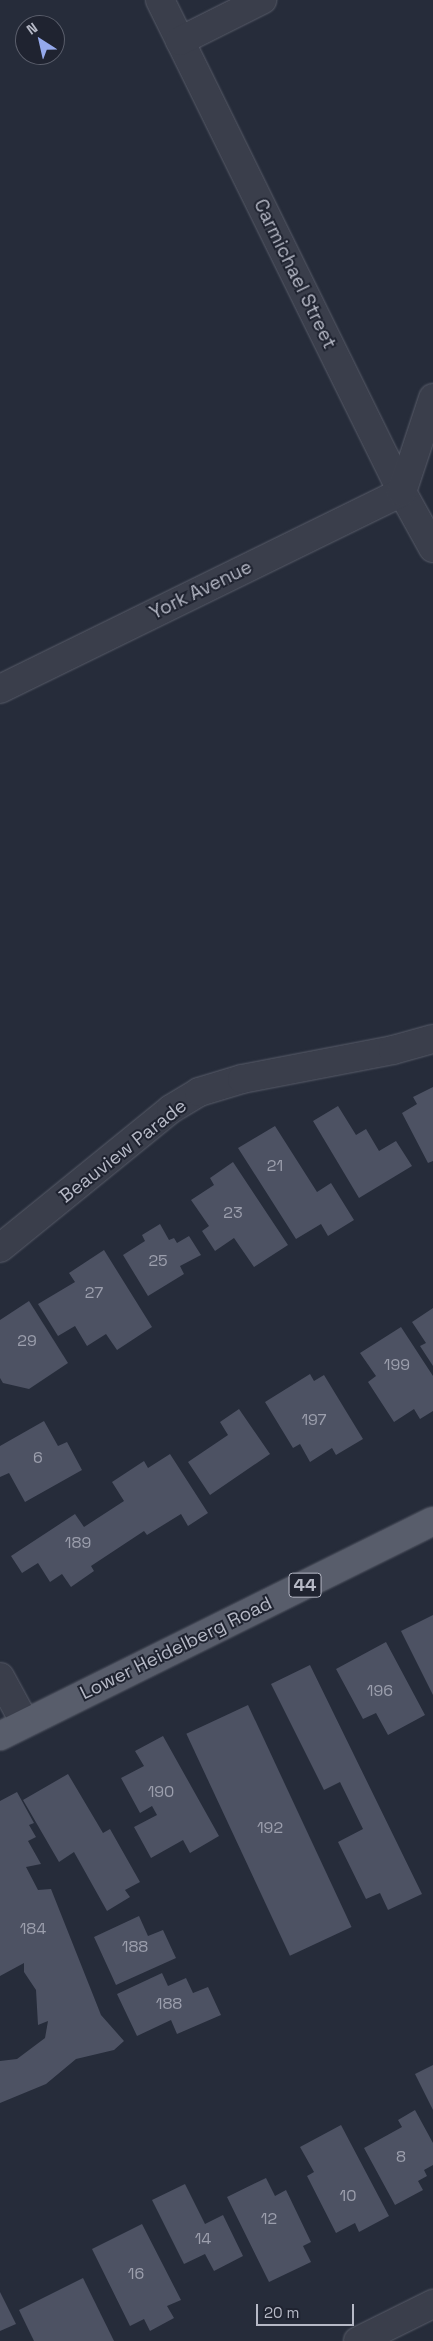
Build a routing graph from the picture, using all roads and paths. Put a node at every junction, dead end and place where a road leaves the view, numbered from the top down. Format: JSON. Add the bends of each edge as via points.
{"nodes":[{"id":1,"x":160,"y":0,"type":"edge"},
{"id":2,"x":262,"y":0,"type":"edge"},
{"id":3,"x":180,"y":41,"type":"junction"},
{"id":4,"x":433,"y":398,"type":"edge"},
{"id":5,"x":402,"y":492,"type":"junction"},
{"id":6,"x":433,"y":548,"type":"edge"},
{"id":7,"x":0,"y":688,"type":"edge"},
{"id":8,"x":433,"y":1039,"type":"edge"},
{"id":9,"x":0,"y":1248,"type":"edge"},
{"id":10,"x":433,"y":1521,"type":"edge"},
{"id":11,"x":0,"y":1677,"type":"edge"},
{"id":12,"x":25,"y":1723,"type":"junction"},
{"id":13,"x":0,"y":1736,"type":"edge"},
{"id":14,"x":433,"y":2304,"type":"edge"},
{"id":15,"x":358,"y":2341,"type":"edge"}],
"edges":[{"from":1,"to":3,"type":"street","name":"Carmichael Street"},
{"from":2,"to":3,"type":"street"},
{"from":3,"to":5,"type":"street","name":"Carmichael Street"},
{"from":4,"to":5,"type":"street"},
{"from":5,"to":6,"type":"street","name":"Carmichael Street"},
{"from":5,"to":7,"type":"street","name":"York Avenue"},
{"from":8,"to":9,"type":"street","name":"Beauview Parade","via":[[393,1050],[242,1079],[199,1092],[171,1109]]},
{"from":10,"to":12,"type":"main road","name":"Lower Heidelberg Road","number":"44"},
{"from":11,"to":12,"type":"street"},
{"from":12,"to":13,"type":"main road","name":"Lower Heidelberg Road","number":"44"},
{"from":14,"to":15,"type":"street"}]}
